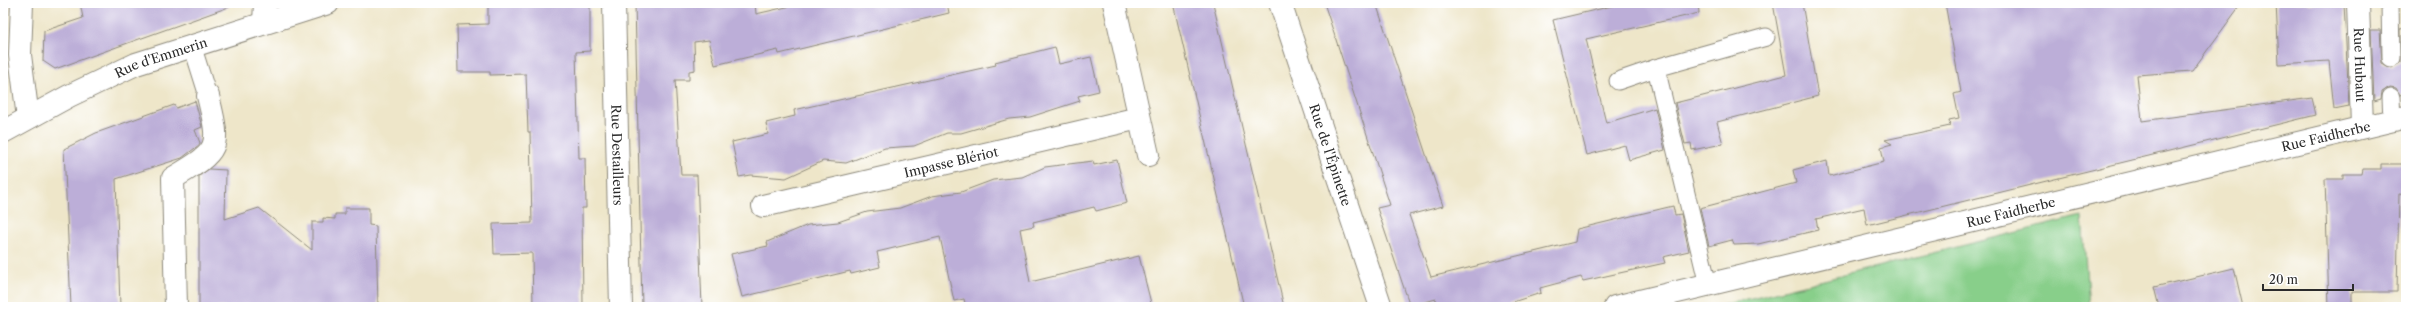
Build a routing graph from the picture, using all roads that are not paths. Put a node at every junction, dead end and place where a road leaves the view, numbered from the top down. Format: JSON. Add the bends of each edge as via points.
{"nodes":[{"id":1,"x":22,"y":3,"type":"edge"},
{"id":2,"x":328,"y":3,"type":"edge"},
{"id":3,"x":614,"y":3,"type":"edge"},
{"id":4,"x":1114,"y":3,"type":"edge"},
{"id":5,"x":1280,"y":3,"type":"edge"},
{"id":6,"x":2358,"y":3,"type":"edge"},
{"id":7,"x":2390,"y":3,"type":"edge"},
{"id":8,"x":265,"y":12,"type":"edge"},
{"id":9,"x":1766,"y":37,"type":"dead end"},
{"id":10,"x":192,"y":45,"type":"junction"},
{"id":11,"x":2391,"y":58,"type":"dead end"},
{"id":12,"x":1656,"y":68,"type":"junction"},
{"id":13,"x":1618,"y":81,"type":"dead end"},
{"id":14,"x":208,"y":96,"type":"joint"},
{"id":15,"x":2391,"y":97,"type":"dead end"},
{"id":16,"x":28,"y":118,"type":"junction"},
{"id":17,"x":1139,"y":118,"type":"junction"},
{"id":18,"x":2399,"y":119,"type":"edge"},
{"id":19,"x":2362,"y":127,"type":"junction"},
{"id":20,"x":3,"y":132,"type":"edge"},
{"id":21,"x":1148,"y":155,"type":"dead end"},
{"id":22,"x":763,"y":206,"type":"dead end"},
{"id":23,"x":1708,"y":285,"type":"junction"},
{"id":24,"x":176,"y":307,"type":"edge"},
{"id":25,"x":621,"y":307,"type":"edge"},
{"id":26,"x":1381,"y":307,"type":"edge"},
{"id":27,"x":1615,"y":307,"type":"edge"}],
"edges":[{"from":1,"to":16,"type":"street","via":[[20,55]]},
{"from":2,"to":8,"type":"street","name":"Rue d'Emmerin"},
{"from":3,"to":25,"type":"street","name":"Rue Destailleurs"},
{"from":4,"to":17,"type":"street"},
{"from":5,"to":26,"type":"street","name":"Rue de l'Épinette"},
{"from":6,"to":19,"type":"street","name":"Rue Hubaut"},
{"from":7,"to":11,"type":"lane"},
{"from":8,"to":10,"type":"street","name":"Rue d'Emmerin"},
{"from":9,"to":12,"type":"lane"},
{"from":10,"to":14,"type":"lane"},
{"from":10,"to":16,"type":"street","name":"Rue d'Emmerin","via":[[136,64]]},
{"from":12,"to":13,"type":"lane"},
{"from":12,"to":23,"type":"lane"},
{"from":14,"to":24,"type":"street","via":[[216,133],[212,149],[204,159],[173,178]]},
{"from":15,"to":18,"type":"lane"},
{"from":16,"to":20,"type":"street","name":"Rue d'Emmerin"},
{"from":17,"to":21,"type":"street"},
{"from":17,"to":22,"type":"street","name":"Impasse Blériot"},
{"from":18,"to":19,"type":"street","name":"Rue Faidherbe"},
{"from":19,"to":23,"type":"street","name":"Rue Faidherbe"},
{"from":23,"to":27,"type":"street","name":"Rue Faidherbe"}]}
